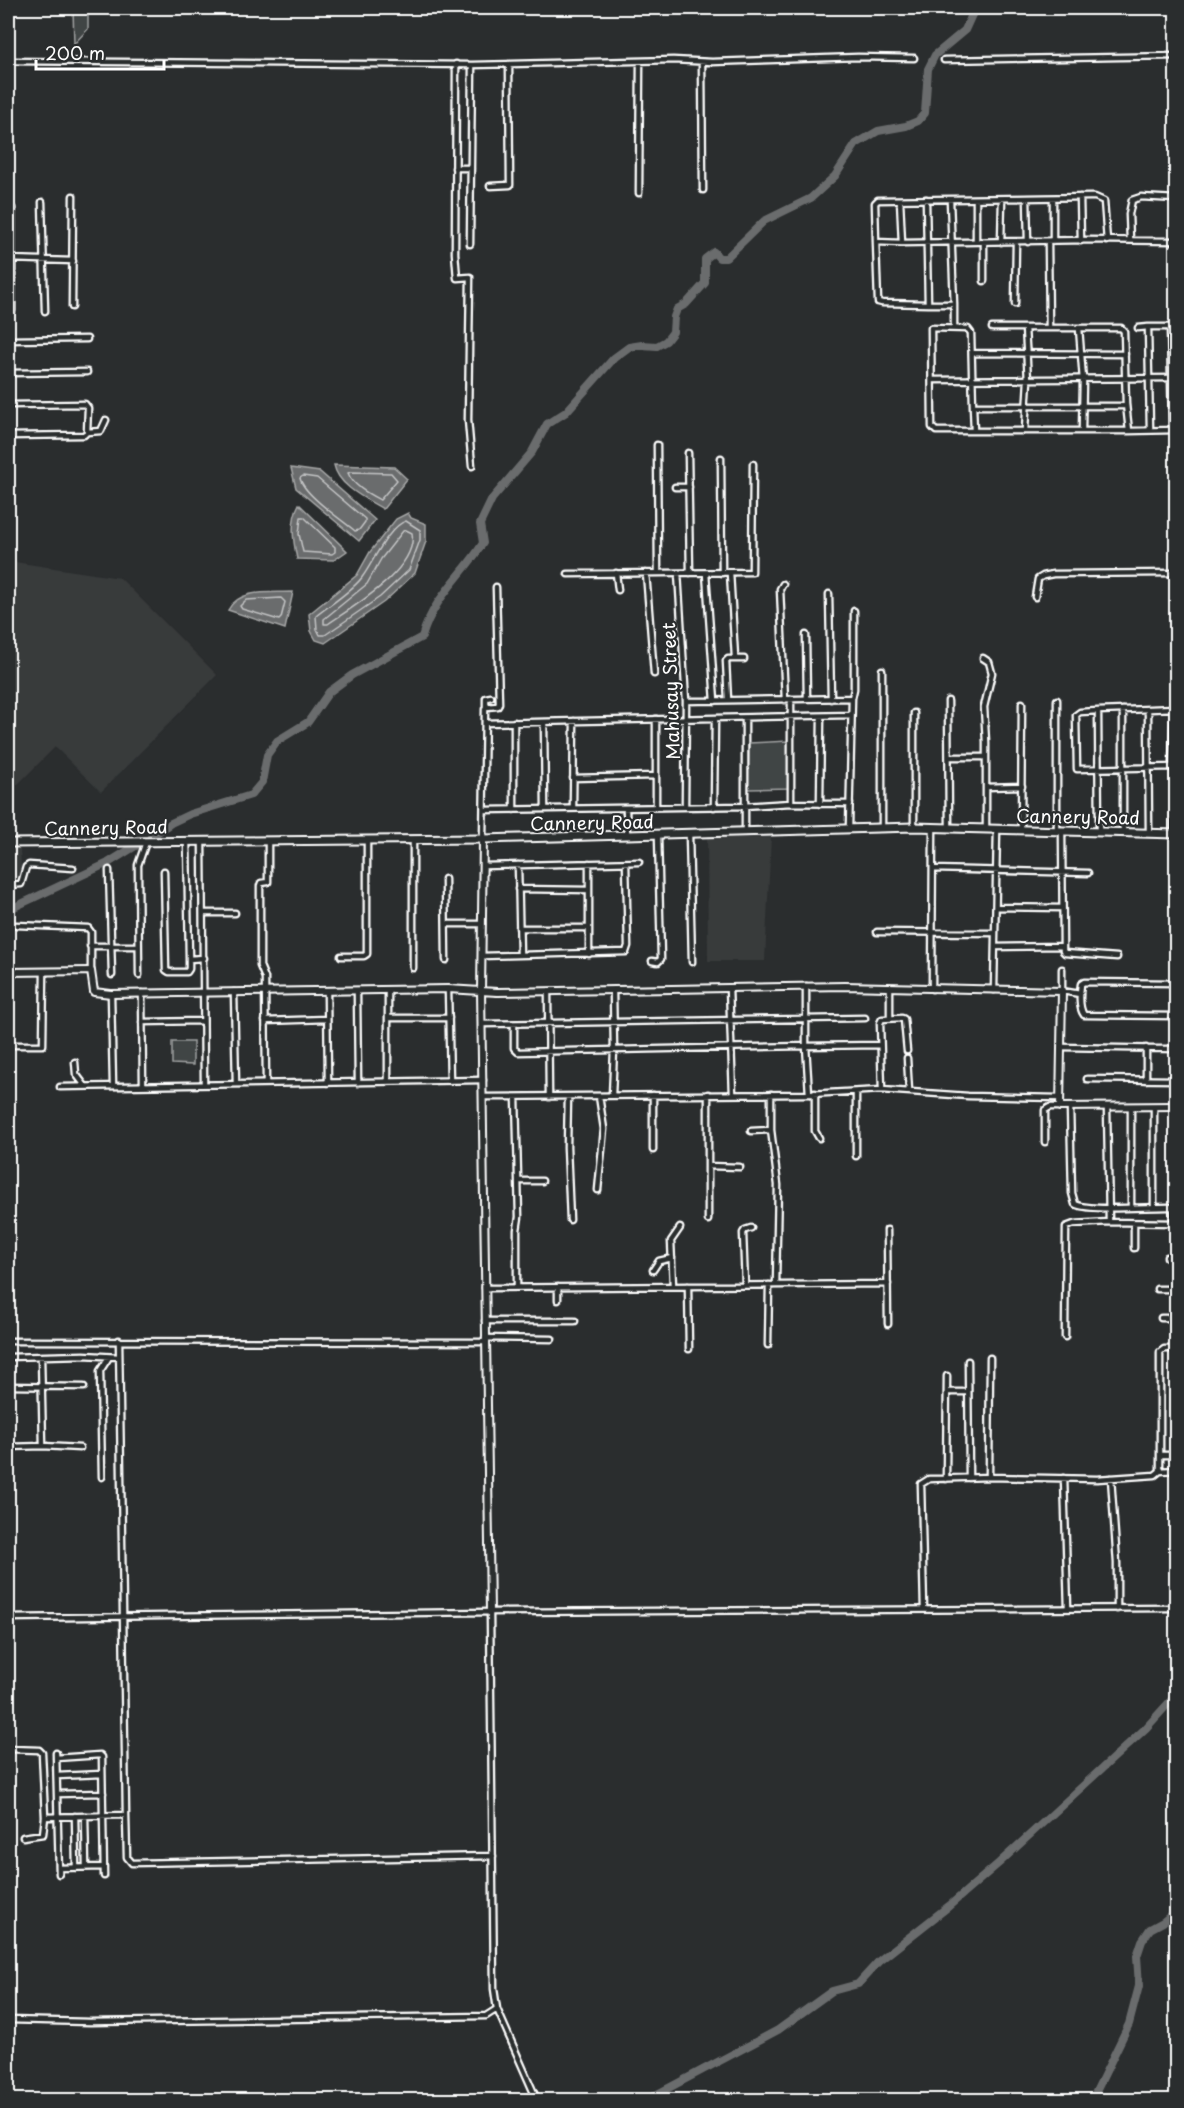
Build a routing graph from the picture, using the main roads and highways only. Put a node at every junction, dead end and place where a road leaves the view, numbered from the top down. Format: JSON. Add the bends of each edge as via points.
{"nodes":[{"id":1,"x":1175,"y":834,"type":"edge"},
{"id":2,"x":8,"y":843,"type":"edge"}],
"edges":[{"from":1,"to":2,"type":"main road","name":"Cannery Road","via":[[882,827],[483,839]]}]}
